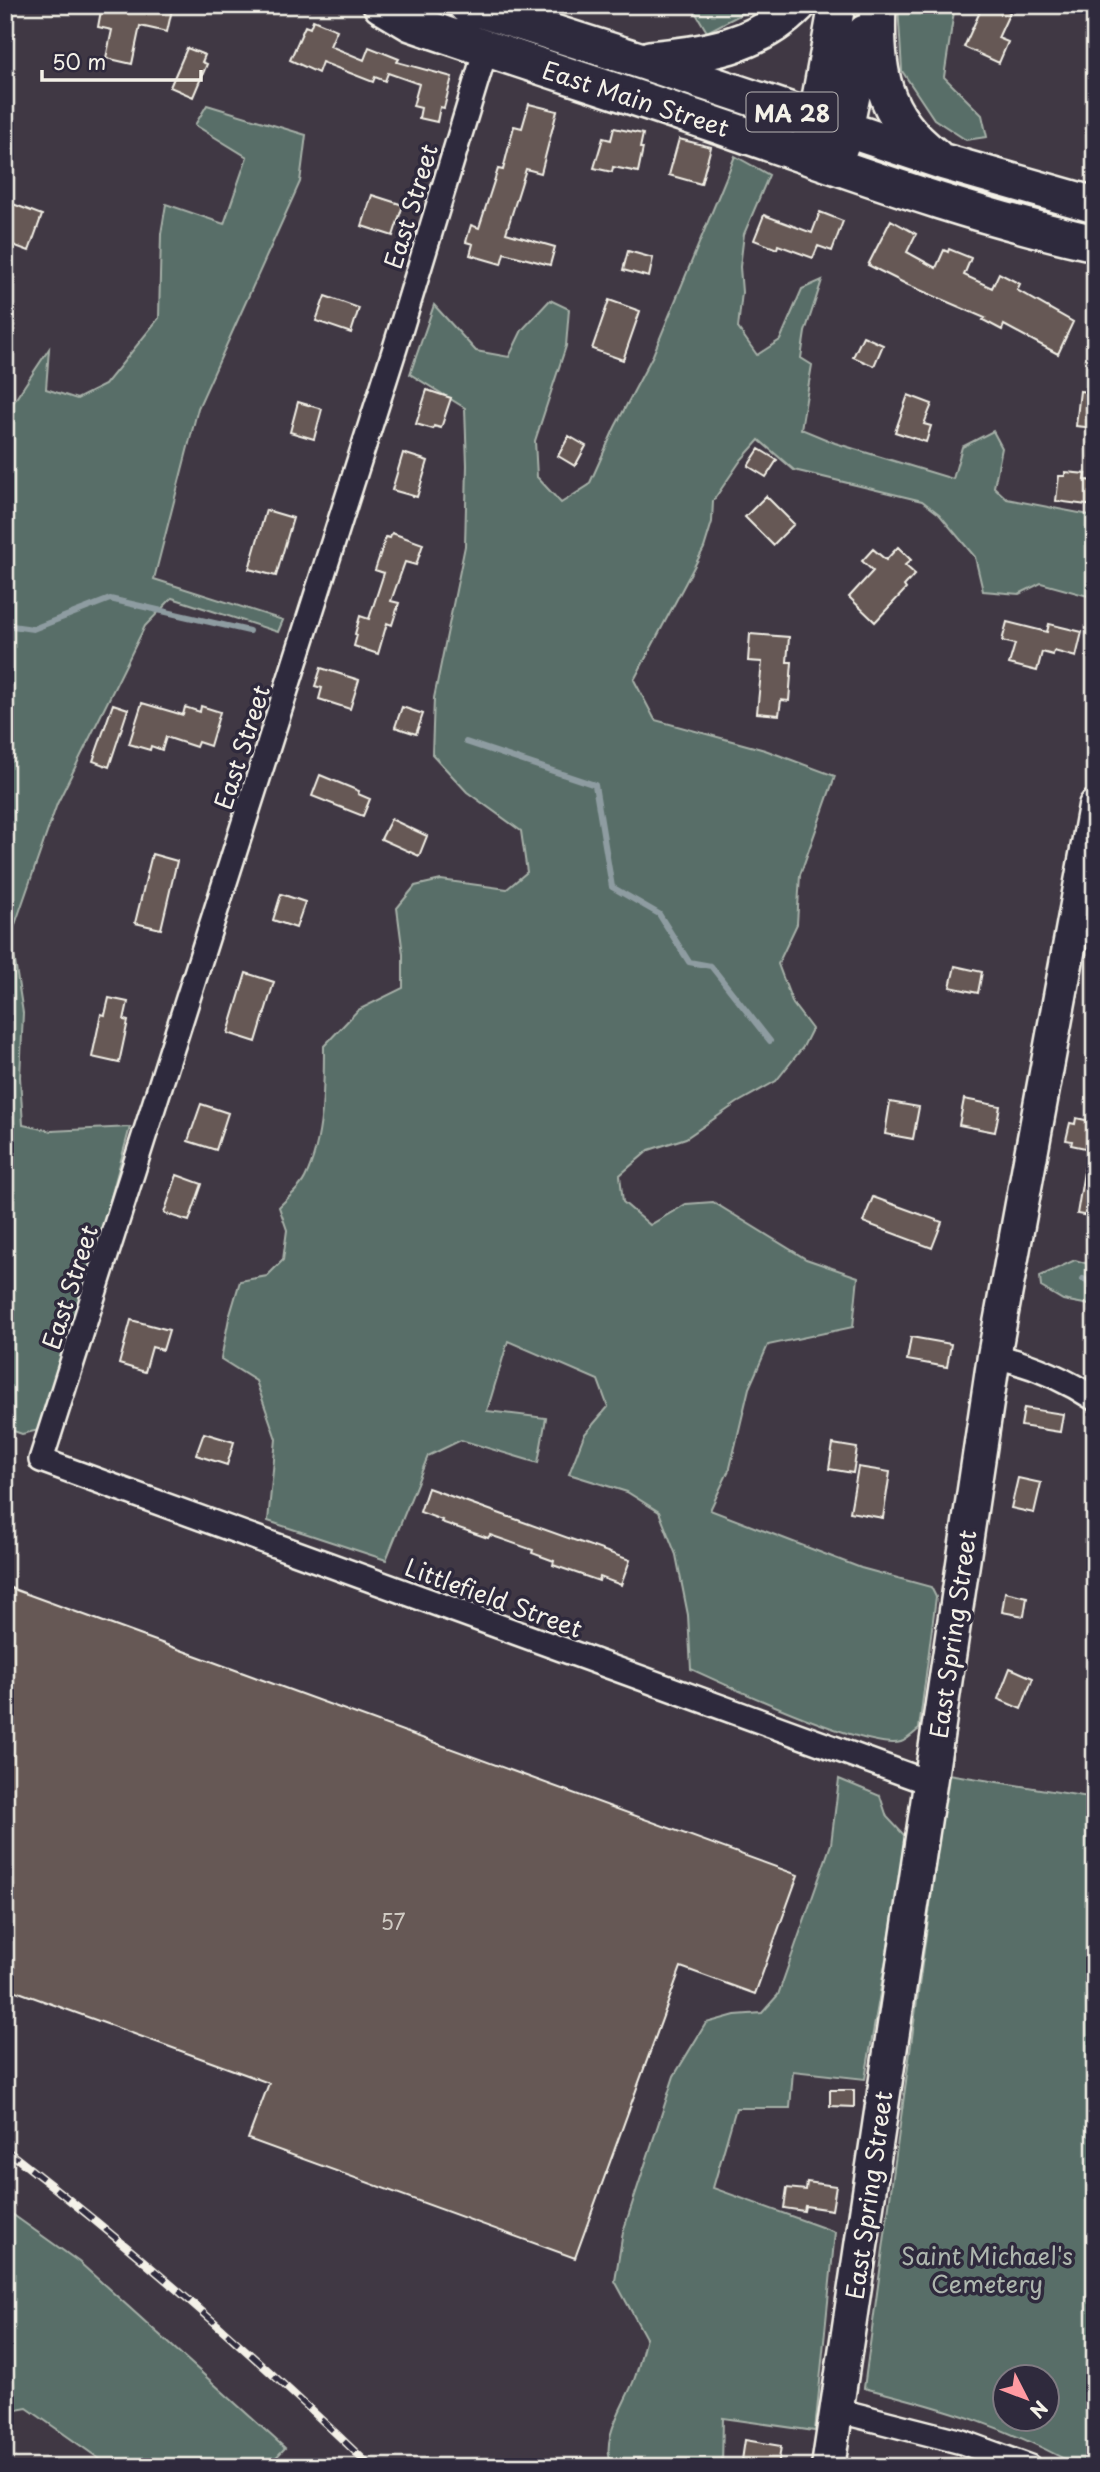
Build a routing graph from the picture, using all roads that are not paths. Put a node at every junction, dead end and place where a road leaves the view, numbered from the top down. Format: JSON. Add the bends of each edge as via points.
{"nodes":[{"id":1,"x":381,"y":5,"type":"edge"},
{"id":2,"x":466,"y":5,"type":"edge"},
{"id":3,"x":798,"y":5,"type":"edge"},
{"id":4,"x":837,"y":5,"type":"edge"},
{"id":5,"x":871,"y":5,"type":"edge"},
{"id":6,"x":878,"y":5,"type":"edge"},
{"id":7,"x":486,"y":49,"type":"junction"},
{"id":8,"x":639,"y":60,"type":"junction"},
{"id":9,"x":831,"y":125,"type":"junction"},
{"id":10,"x":819,"y":161,"type":"junction"},
{"id":11,"x":944,"y":162,"type":"junction"},
{"id":12,"x":1095,"y":205,"type":"edge"},
{"id":13,"x":1095,"y":243,"type":"edge"},
{"id":14,"x":1095,"y":806,"type":"edge"},
{"id":15,"x":994,"y":1356,"type":"junction"},
{"id":16,"x":1095,"y":1399,"type":"edge"},
{"id":17,"x":41,"y":1460,"type":"joint"},
{"id":18,"x":930,"y":1783,"type":"junction"},
{"id":19,"x":836,"y":2410,"type":"junction"},
{"id":20,"x":828,"y":2467,"type":"edge"},
{"id":21,"x":1030,"y":2467,"type":"edge"}],
"edges":[{"from":1,"to":7,"type":"main road","name":"East Main Street","number":"MA 28","via":[[411,23]]},
{"from":2,"to":8,"type":"main road","name":"East Main Street","number":"MA 28"},
{"from":3,"to":8,"type":"main road","via":[[765,31],[731,47]]},
{"from":4,"to":9,"type":"main road"},
{"from":5,"to":9,"type":"main road"},
{"from":6,"to":11,"type":"main road","via":[[876,44],[887,98],[906,130]]},
{"from":7,"to":10,"type":"main road","name":"East Main Street","number":"MA 28"},
{"from":7,"to":17,"type":"street","name":"East Street"},
{"from":8,"to":9,"type":"main road","name":"East Main Street","number":"MA 28"},
{"from":9,"to":10,"type":"main road"},
{"from":9,"to":11,"type":"main road","name":"East Main Street","number":"MA 28"},
{"from":10,"to":13,"type":"main road","name":"East Main Street","number":"MA 28","via":[[968,211]]},
{"from":11,"to":12,"type":"main road","name":"East Main Street","number":"MA 28"},
{"from":14,"to":15,"type":"main road","name":"East Spring Street"},
{"from":15,"to":16,"type":"street","via":[[1035,1367]]},
{"from":15,"to":18,"type":"main road","name":"East Spring Street"},
{"from":17,"to":18,"type":"street","name":"Littlefield Street"},
{"from":18,"to":19,"type":"main road","name":"East Spring Street"},
{"from":19,"to":20,"type":"main road","name":"East Spring Street"},
{"from":19,"to":21,"type":"street","via":[[962,2442]]}]}
